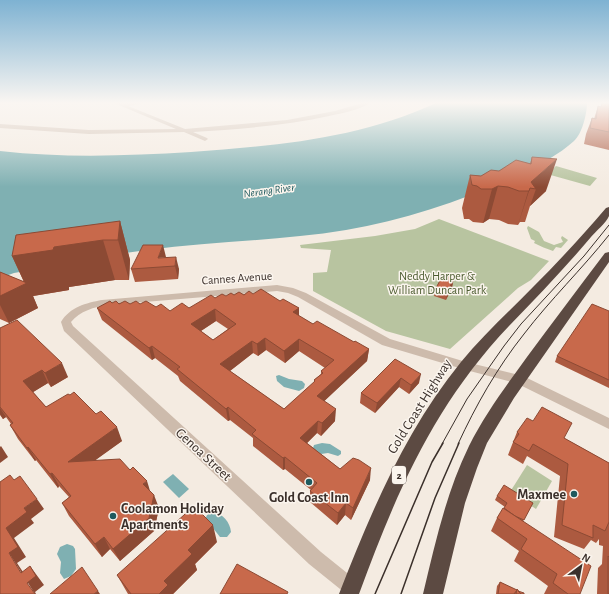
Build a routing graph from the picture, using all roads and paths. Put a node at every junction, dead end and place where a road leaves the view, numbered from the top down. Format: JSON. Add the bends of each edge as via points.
{"nodes":[{"id":1,"x":53,"y":131,"type":"edge"},
{"id":2,"x":184,"y":131,"type":"junction"},
{"id":3,"x":187,"y":131,"type":"edge"},
{"id":4,"x":204,"y":138,"type":"dead end"},
{"id":5,"x":609,"y":210,"type":"edge"},
{"id":6,"x":609,"y":255,"type":"edge"},
{"id":7,"x":69,"y":317,"type":"joint"},
{"id":8,"x":466,"y":366,"type":"junction"},
{"id":9,"x":519,"y":378,"type":"junction"},
{"id":10,"x":609,"y":424,"type":"edge"},
{"id":11,"x":350,"y":590,"type":"edge"},
{"id":12,"x":433,"y":594,"type":"edge"}],
"edges":[{"from":1,"to":2,"type":"street","via":[[138,133]]},
{"from":2,"to":3,"type":"street"},
{"from":2,"to":4,"type":"street"},
{"from":5,"to":8,"type":"highway","name":"Gold Coast Highway","number":"2"},
{"from":6,"to":9,"type":"highway"},
{"from":7,"to":8,"type":"street","name":"Cannes Avenue","via":[[83,308],[108,302],[277,288],[302,295],[386,342]]},
{"from":7,"to":11,"type":"street","name":"Genoa Street","via":[[66,322],[68,328]]},
{"from":8,"to":9,"type":"street","name":"Cannes Avenue"},
{"from":8,"to":11,"type":"highway","name":"Gold Coast Highway","number":"2","via":[[442,398],[418,438]]},
{"from":9,"to":10,"type":"street","name":"Cannes Avenue"},
{"from":9,"to":12,"type":"highway","via":[[489,424],[469,465],[453,512]]}]}
